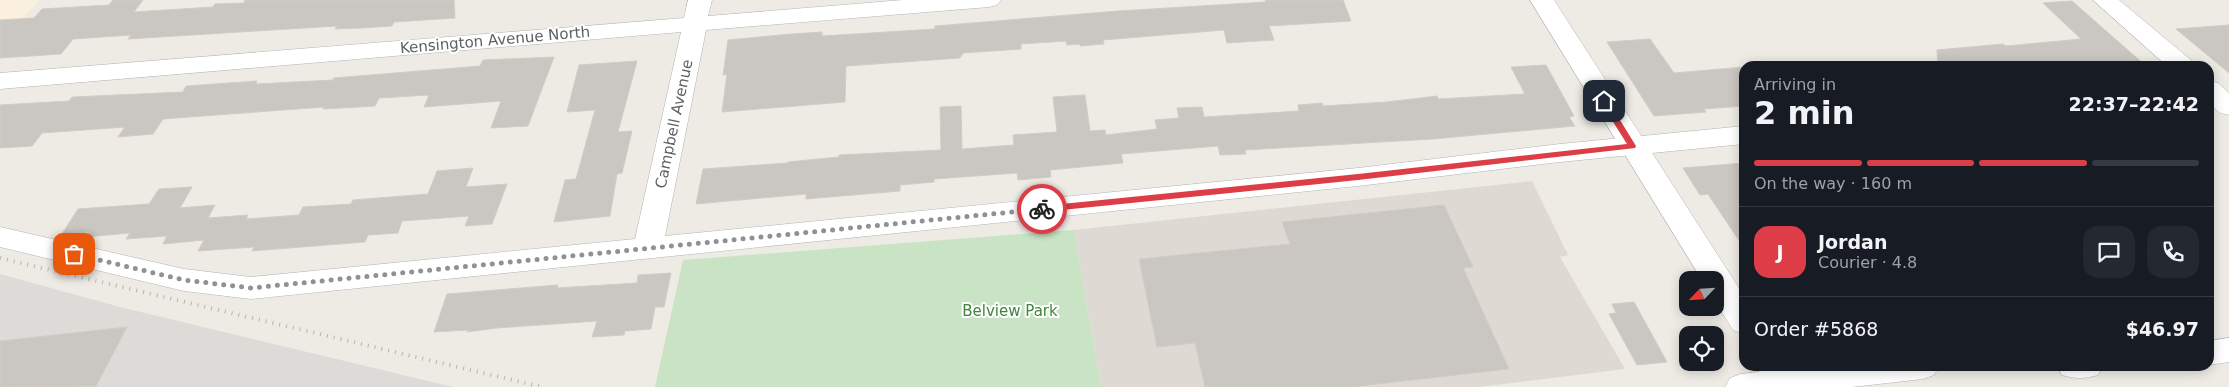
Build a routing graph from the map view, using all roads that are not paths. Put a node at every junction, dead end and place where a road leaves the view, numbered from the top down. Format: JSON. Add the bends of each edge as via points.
{"nodes":[{"id":1,"x":989,"y":0,"type":"edge"},
{"id":2,"x":1542,"y":0,"type":"edge"},
{"id":3,"x":2106,"y":0,"type":"edge"},
{"id":4,"x":698,"y":12,"type":"edge"},
{"id":5,"x":2176,"y":61,"type":"edge"},
{"id":6,"x":0,"y":81,"type":"edge"},
{"id":7,"x":2214,"y":90,"type":"edge"},
{"id":8,"x":2229,"y":107,"type":"edge"},
{"id":9,"x":1739,"y":135,"type":"edge"},
{"id":10,"x":1632,"y":146,"type":"junction"},
{"id":11,"x":0,"y":237,"type":"edge"},
{"id":12,"x":648,"y":247,"type":"junction"},
{"id":13,"x":1739,"y":314,"type":"edge"},
{"id":14,"x":2229,"y":350,"type":"edge"},
{"id":15,"x":2214,"y":352,"type":"edge"},
{"id":16,"x":1863,"y":371,"type":"edge"},
{"id":17,"x":1780,"y":378,"type":"edge"},
{"id":18,"x":1741,"y":387,"type":"edge"}],
"edges":[{"from":1,"to":4,"type":"street","name":"Kensington Avenue North"},
{"from":2,"to":10,"type":"street"},
{"from":3,"to":5,"type":"street"},
{"from":4,"to":6,"type":"street","name":"Kensington Avenue North"},
{"from":4,"to":12,"type":"street","name":"Campbell Avenue"},
{"from":7,"to":8,"type":"street"},
{"from":9,"to":10,"type":"street"},
{"from":10,"to":12,"type":"street","via":[[1358,177]]},
{"from":10,"to":13,"type":"street"},
{"from":11,"to":12,"type":"street","via":[[184,280],[251,288]]},
{"from":14,"to":15,"type":"street"},
{"from":16,"to":17,"type":"street"},
{"from":17,"to":18,"type":"street"}]}
